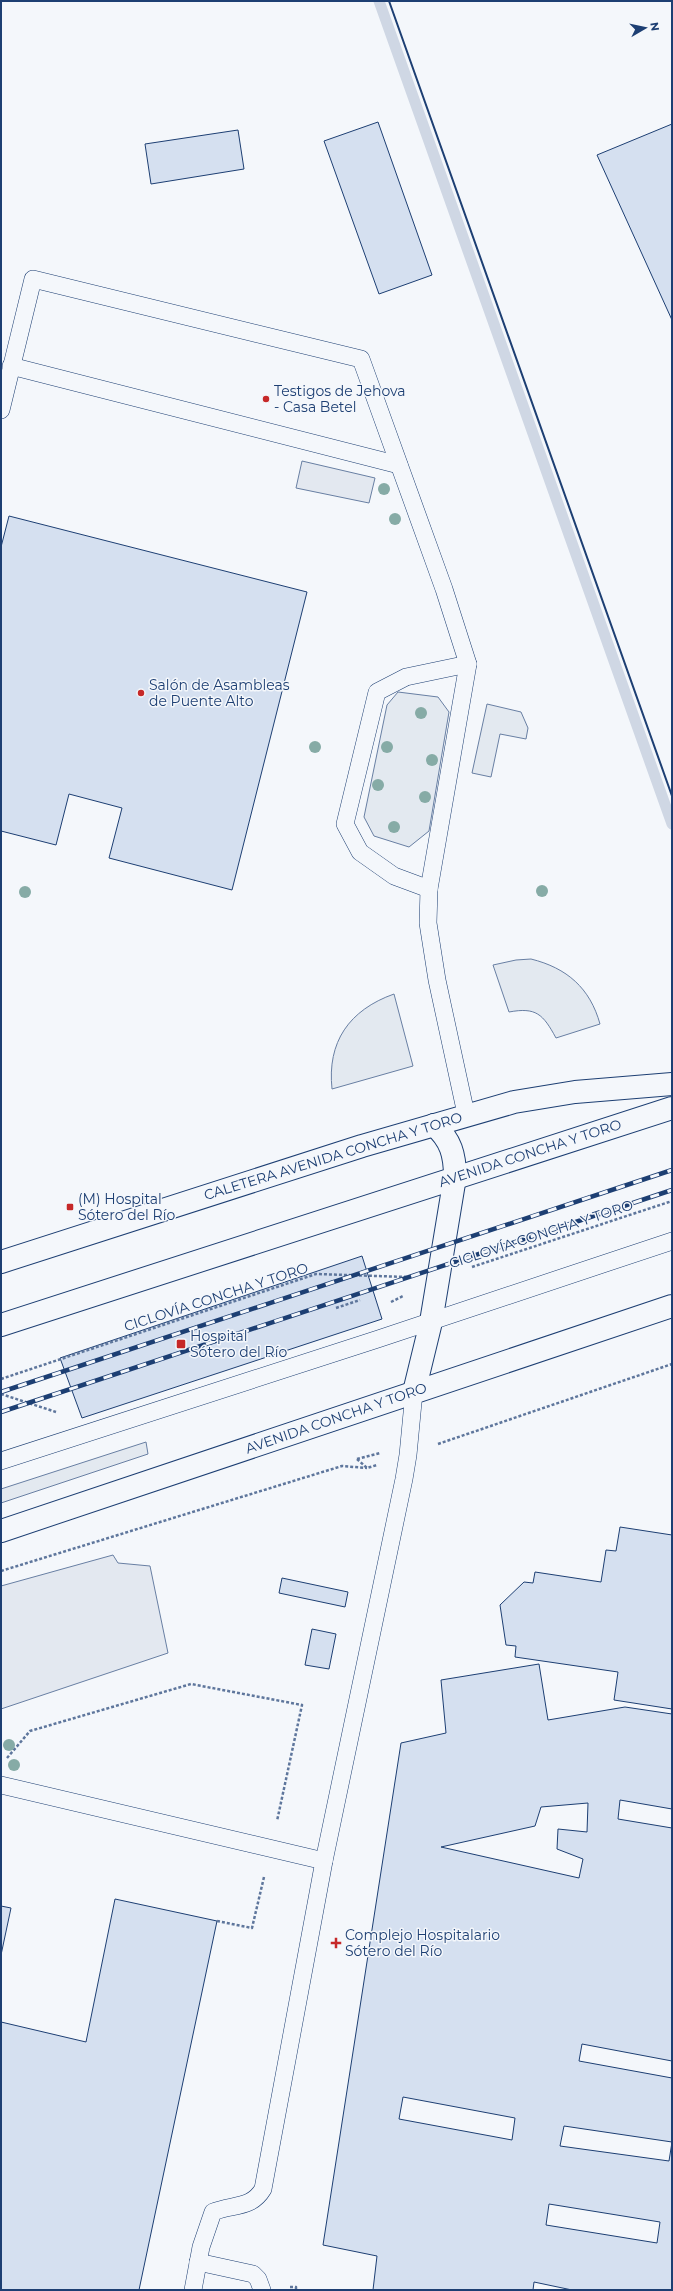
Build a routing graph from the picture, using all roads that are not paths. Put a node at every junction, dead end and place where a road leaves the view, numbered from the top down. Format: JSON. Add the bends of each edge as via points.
{"nodes":[{"id":1,"x":11,"y":366,"type":"junction"},
{"id":2,"x":1,"y":410,"type":"edge"},
{"id":3,"x":399,"y":465,"type":"junction"},
{"id":4,"x":468,"y":664,"type":"junction"},
{"id":5,"x":429,"y":889,"type":"junction"},
{"id":6,"x":672,"y":1084,"type":"edge"},
{"id":7,"x":672,"y":1108,"type":"edge"},
{"id":8,"x":466,"y":1114,"type":"junction"},
{"id":9,"x":434,"y":1125,"type":"junction"},
{"id":10,"x":455,"y":1177,"type":"junction"},
{"id":11,"x":672,"y":1241,"type":"edge"},
{"id":12,"x":1,"y":1262,"type":"edge"},
{"id":13,"x":672,"y":1306,"type":"edge"},
{"id":14,"x":431,"y":1322,"type":"junction"},
{"id":15,"x":1,"y":1325,"type":"edge"},
{"id":16,"x":414,"y":1392,"type":"junction"},
{"id":17,"x":1,"y":1461,"type":"edge"},
{"id":18,"x":1,"y":1531,"type":"edge"},
{"id":19,"x":1,"y":1785,"type":"edge"},
{"id":20,"x":324,"y":1861,"type":"junction"},
{"id":21,"x":198,"y":2262,"type":"junction"},
{"id":22,"x":193,"y":2290,"type":"edge"},
{"id":23,"x":262,"y":2290,"type":"edge"}],
"edges":[{"from":1,"to":2,"type":"lane"},
{"from":1,"to":3,"type":"lane"},
{"from":1,"to":3,"type":"lane","via":[[33,279],[361,359]]},
{"from":3,"to":4,"type":"lane"},
{"from":4,"to":5,"type":"lane"},
{"from":4,"to":5,"type":"lane","via":[[406,677],[377,692],[345,824],[360,852],[394,876]]},
{"from":5,"to":8,"type":"lane","via":[[428,923],[437,980]]},
{"from":6,"to":8,"type":"main road","name":"CALETERA AVENIDA CONCHA Y TORO","via":[[545,1096]]},
{"from":7,"to":10,"type":"main road","name":"AVENIDA CONCHA Y TORO"},
{"from":8,"to":9,"type":"main road","name":"CALETERA AVENIDA CONCHA Y TORO"},
{"from":9,"to":10,"type":"main road","via":[[446,1135],[452,1146]]},
{"from":9,"to":12,"type":"main road","name":"CALETERA AVENIDA CONCHA Y TORO"},
{"from":10,"to":14,"type":"main road"},
{"from":10,"to":15,"type":"main road","name":"AVENIDA CONCHA Y TORO"},
{"from":11,"to":14,"type":"lane"},
{"from":13,"to":16,"type":"main road","name":"AVENIDA CONCHA Y TORO"},
{"from":14,"to":16,"type":"main road"},
{"from":14,"to":17,"type":"lane"},
{"from":16,"to":18,"type":"main road","name":"AVENIDA CONCHA Y TORO"},
{"from":16,"to":20,"type":"lane","via":[[408,1455]]},
{"from":19,"to":20,"type":"lane"},
{"from":20,"to":21,"type":"lane","via":[[263,2189],[251,2203],[225,2207],[213,2212]]},
{"from":21,"to":22,"type":"lane"},
{"from":21,"to":23,"type":"lane","via":[[253,2274]]}]}
